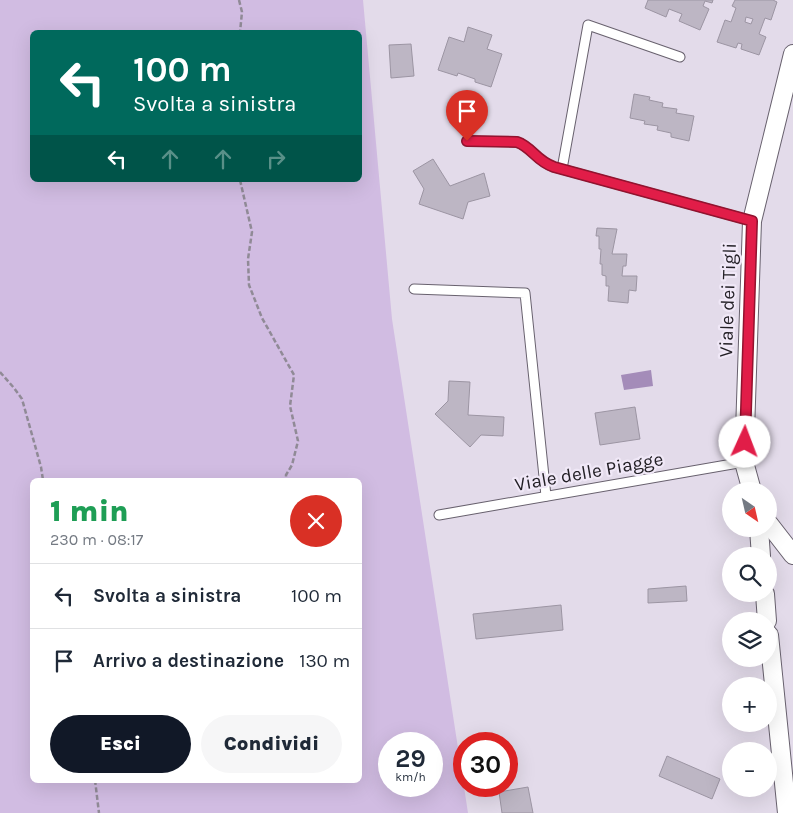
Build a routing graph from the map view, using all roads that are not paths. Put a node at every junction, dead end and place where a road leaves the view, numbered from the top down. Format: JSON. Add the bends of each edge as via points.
{"nodes":[{"id":1,"x":793,"y":54,"type":"edge"},
{"id":2,"x":680,"y":57,"type":"dead end"},
{"id":3,"x":467,"y":141,"type":"dead end"},
{"id":4,"x":562,"y":169,"type":"junction"},
{"id":5,"x":752,"y":221,"type":"junction"},
{"id":6,"x":414,"y":289,"type":"dead end"},
{"id":7,"x":744,"y":462,"type":"junction"},
{"id":8,"x":750,"y":482,"type":"edge"},
{"id":9,"x":546,"y":496,"type":"junction"},
{"id":10,"x":439,"y":515,"type":"dead end"},
{"id":11,"x":778,"y":536,"type":"edge"},
{"id":12,"x":793,"y":555,"type":"edge"},
{"id":13,"x":772,"y":667,"type":"edge"},
{"id":14,"x":787,"y":813,"type":"edge"}],
"edges":[{"from":1,"to":5,"type":"street","name":"Viale dei Tigli"},
{"from":2,"to":4,"type":"lane","via":[[588,25]]},
{"from":3,"to":4,"type":"lane","via":[[517,142],[540,161]]},
{"from":4,"to":5,"type":"lane"},
{"from":5,"to":7,"type":"street","name":"Viale dei Tigli"},
{"from":6,"to":9,"type":"lane","via":[[525,293]]},
{"from":7,"to":8,"type":"street","name":"Viale dei Tigli"},
{"from":7,"to":9,"type":"lane","name":"Viale delle Piagge"},
{"from":9,"to":10,"type":"lane","name":"Viale delle Piagge"},
{"from":11,"to":12,"type":"street"},
{"from":13,"to":14,"type":"street"}]}
